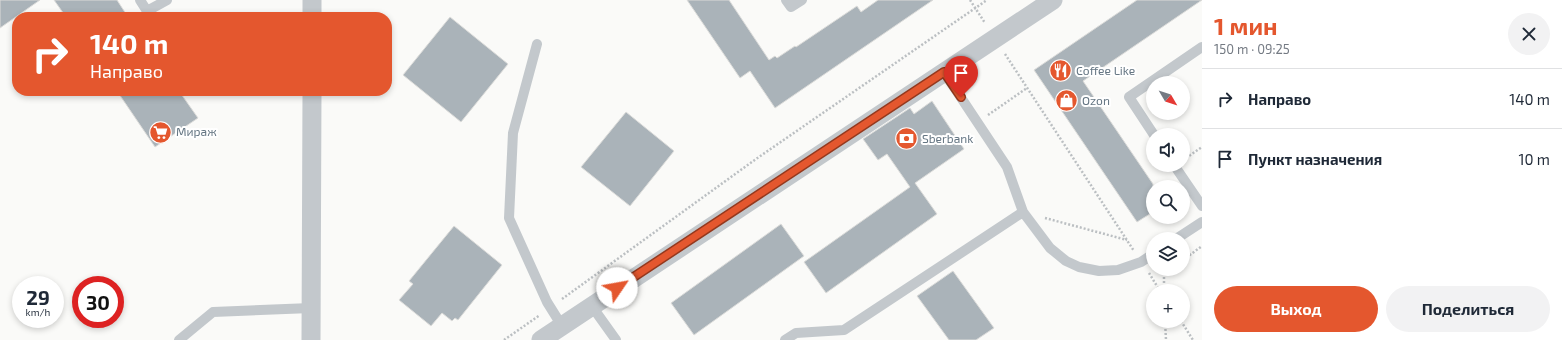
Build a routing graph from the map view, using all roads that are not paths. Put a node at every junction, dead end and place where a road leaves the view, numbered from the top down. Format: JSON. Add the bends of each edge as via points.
{"nodes":[{"id":1,"x":140,"y":0,"type":"edge"},
{"id":2,"x":167,"y":0,"type":"edge"},
{"id":3,"x":312,"y":0,"type":"edge"},
{"id":4,"x":786,"y":0,"type":"edge"},
{"id":5,"x":802,"y":0,"type":"edge"},
{"id":6,"x":1053,"y":0,"type":"edge"},
{"id":7,"x":312,"y":12,"type":"edge"},
{"id":8,"x":537,"y":44,"type":"dead end"},
{"id":9,"x":1202,"y":47,"type":"edge"},
{"id":10,"x":944,"y":72,"type":"junction"},
{"id":11,"x":312,"y":96,"type":"edge"},
{"id":12,"x":1150,"y":128,"type":"edge"},
{"id":13,"x":1179,"y":172,"type":"edge"},
{"id":14,"x":1202,"y":206,"type":"edge"},
{"id":15,"x":1023,"y":212,"type":"junction"},
{"id":16,"x":1202,"y":222,"type":"edge"},
{"id":17,"x":1187,"y":232,"type":"edge"},
{"id":18,"x":1146,"y":259,"type":"edge"},
{"id":19,"x":591,"y":305,"type":"junction"},
{"id":20,"x":311,"y":308,"type":"junction"},
{"id":21,"x":562,"y":326,"type":"junction"},
{"id":22,"x":179,"y":340,"type":"edge"},
{"id":23,"x":311,"y":340,"type":"edge"},
{"id":24,"x":541,"y":340,"type":"edge"},
{"id":25,"x":616,"y":340,"type":"edge"},
{"id":26,"x":785,"y":340,"type":"edge"}],
"edges":[{"from":1,"to":2,"type":"lane","via":[[147,11]]},
{"from":3,"to":7,"type":"street"},
{"from":4,"to":5,"type":"lane","via":[[791,8]]},
{"from":6,"to":10,"type":"street"},
{"from":8,"to":21,"type":"lane","via":[[513,133],[508,218],[550,308]]},
{"from":9,"to":12,"type":"lane","via":[[1129,96]]},
{"from":10,"to":15,"type":"lane","via":[[1007,166]]},
{"from":10,"to":19,"type":"street"},
{"from":11,"to":20,"type":"street"},
{"from":13,"to":14,"type":"lane"},
{"from":15,"to":18,"type":"lane","via":[[1050,248],[1066,261],[1079,266],[1099,271],[1118,270]]},
{"from":15,"to":26,"type":"lane","via":[[844,330],[796,333]]},
{"from":16,"to":17,"type":"lane"},
{"from":19,"to":21,"type":"street"},
{"from":19,"to":25,"type":"lane"},
{"from":20,"to":22,"type":"lane","via":[[214,312]]},
{"from":20,"to":23,"type":"street"},
{"from":21,"to":24,"type":"street"}]}
